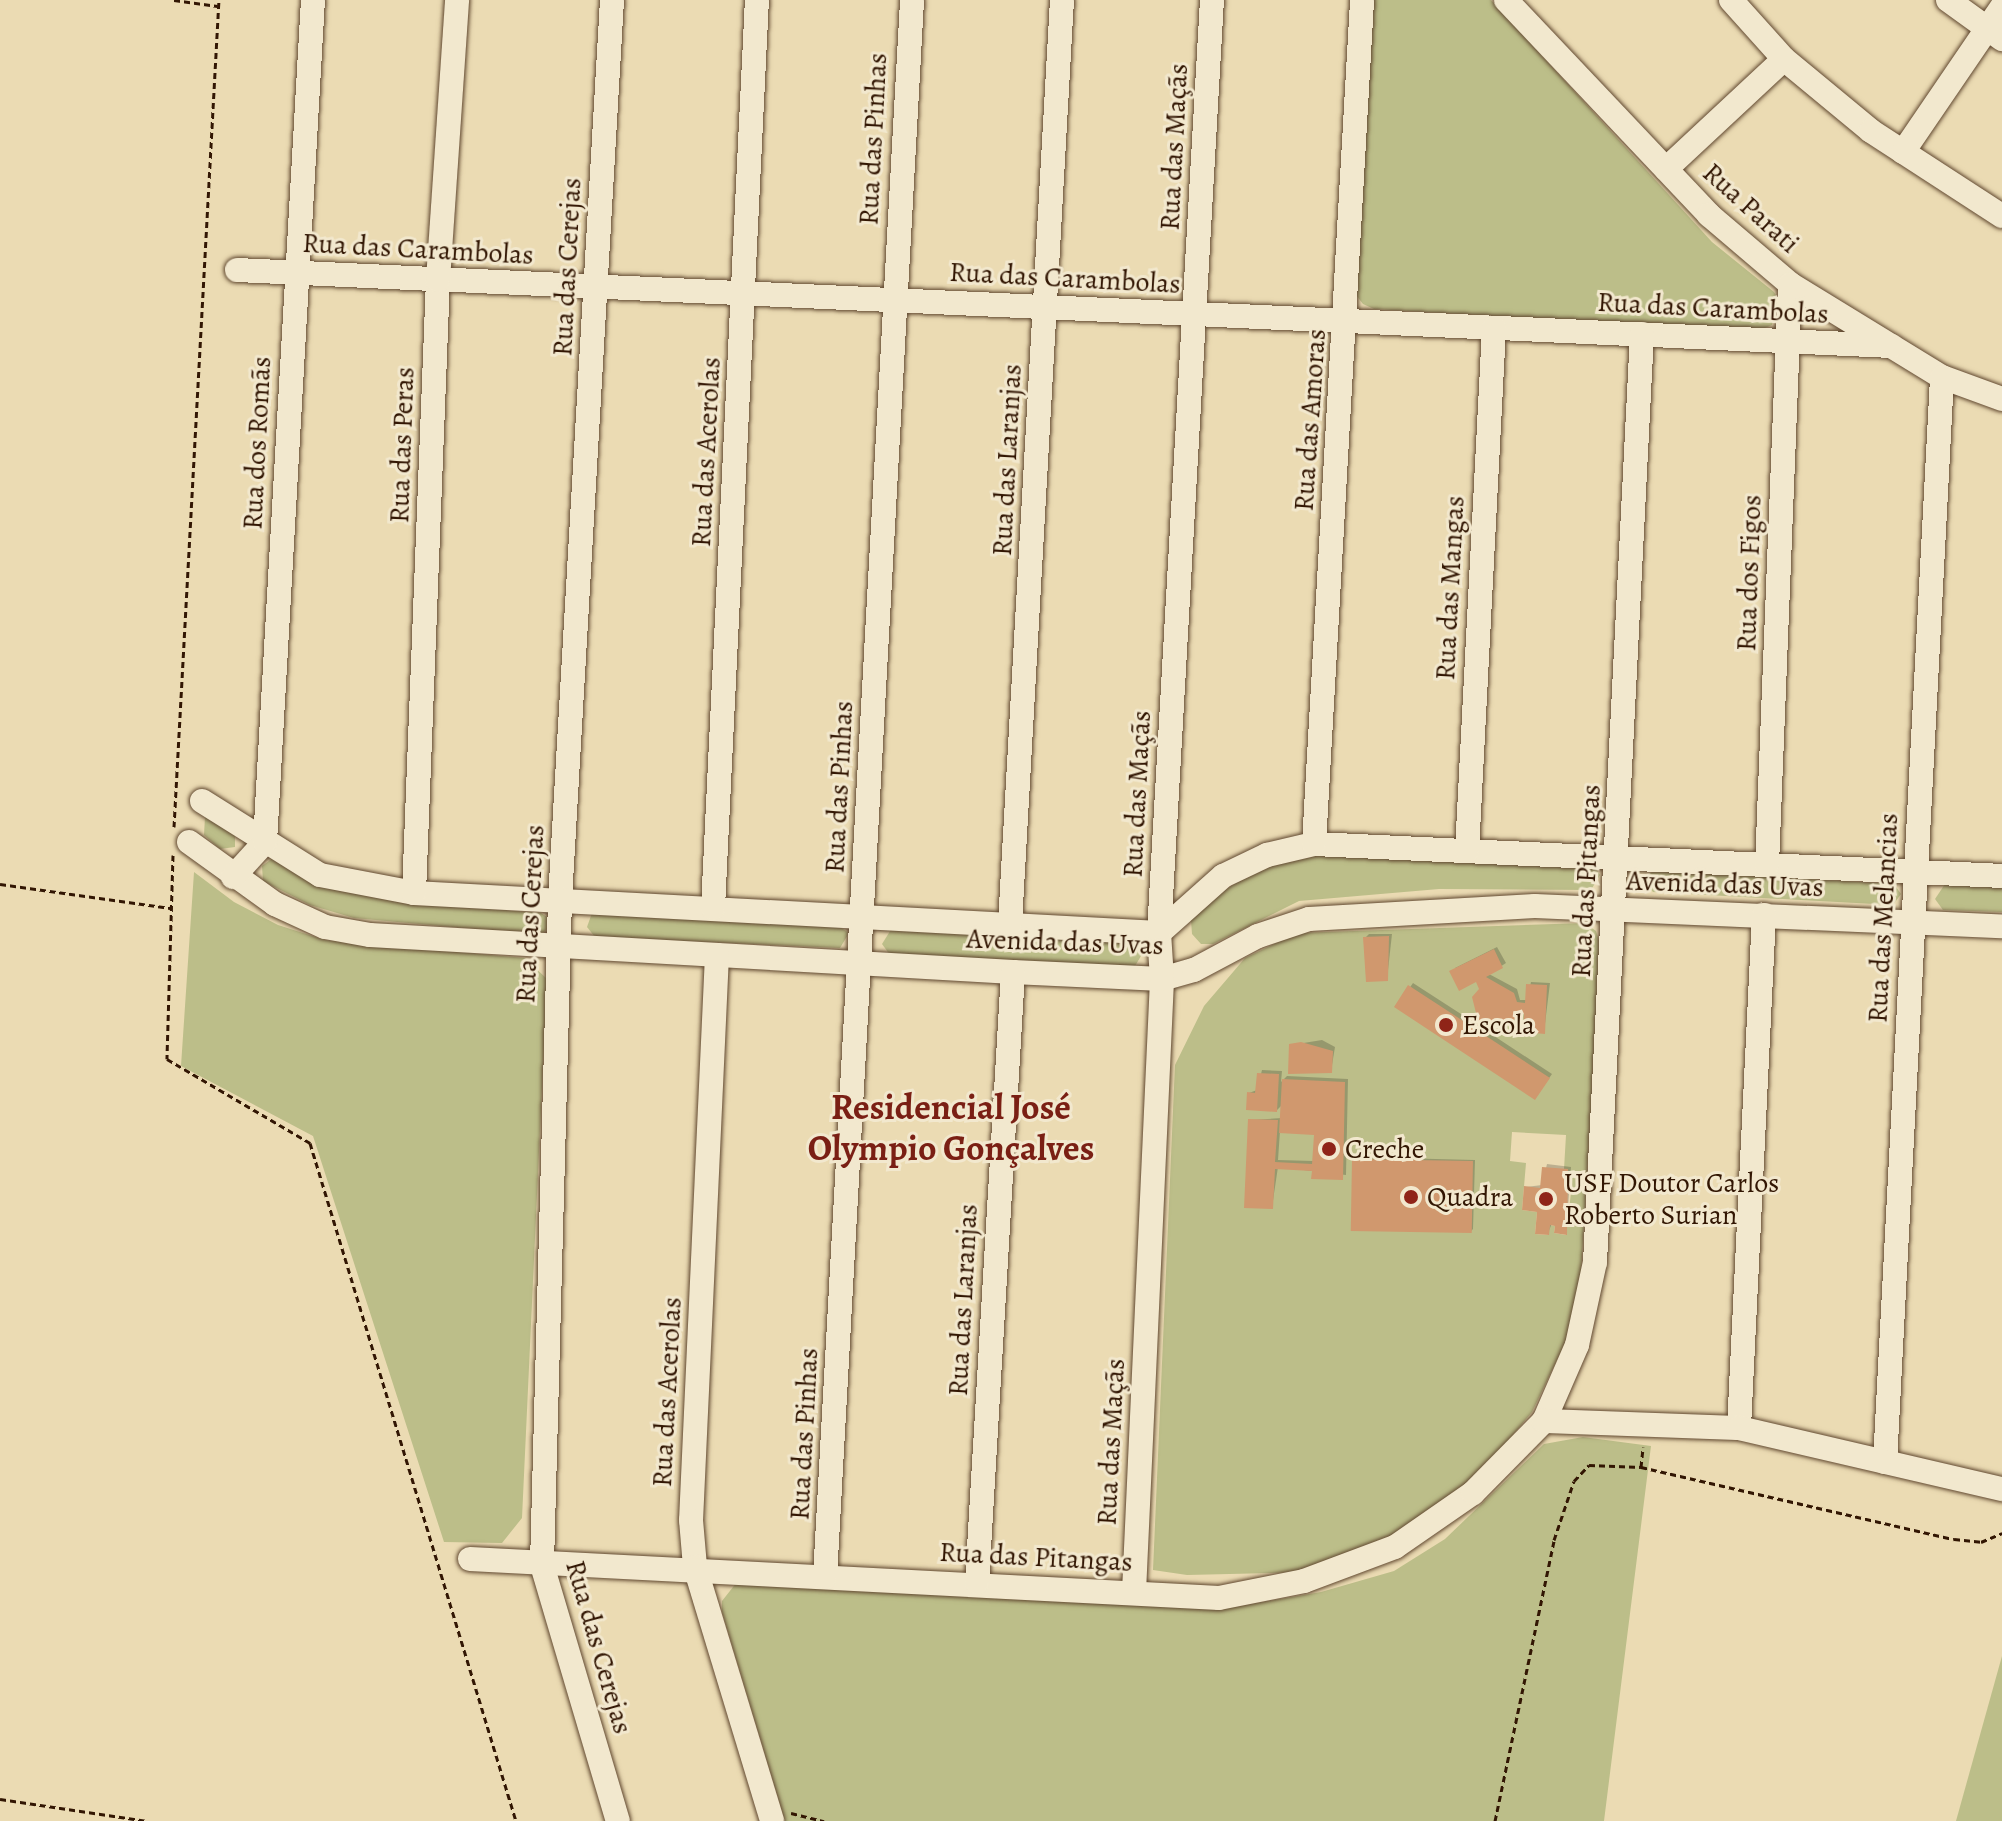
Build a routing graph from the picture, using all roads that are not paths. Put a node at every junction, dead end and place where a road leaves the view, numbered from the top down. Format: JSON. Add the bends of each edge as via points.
{"nodes":[{"id":1,"x":313,"y":0,"type":"edge"},
{"id":2,"x":457,"y":0,"type":"edge"},
{"id":3,"x":612,"y":0,"type":"edge"},
{"id":4,"x":757,"y":0,"type":"edge"},
{"id":5,"x":912,"y":0,"type":"edge"},
{"id":6,"x":1062,"y":0,"type":"edge"},
{"id":7,"x":1212,"y":0,"type":"edge"},
{"id":8,"x":1362,"y":0,"type":"edge"},
{"id":9,"x":1506,"y":0,"type":"edge"},
{"id":10,"x":1731,"y":0,"type":"edge"},
{"id":11,"x":1948,"y":0,"type":"edge"},
{"id":12,"x":2002,"y":7,"type":"edge"},
{"id":13,"x":1994,"y":34,"type":"edge"},
{"id":14,"x":1784,"y":59,"type":"junction"},
{"id":15,"x":1903,"y":152,"type":"junction"},
{"id":16,"x":1666,"y":169,"type":"junction"},
{"id":17,"x":2002,"y":216,"type":"edge"},
{"id":18,"x":237,"y":270,"type":"dead end"},
{"id":19,"x":296,"y":273,"type":"junction"},
{"id":20,"x":438,"y":280,"type":"junction"},
{"id":21,"x":1790,"y":284,"type":"junction"},
{"id":22,"x":596,"y":287,"type":"junction"},
{"id":23,"x":744,"y":294,"type":"junction"},
{"id":24,"x":894,"y":301,"type":"junction"},
{"id":25,"x":1046,"y":307,"type":"junction"},
{"id":26,"x":1195,"y":314,"type":"junction"},
{"id":27,"x":1346,"y":321,"type":"junction"},
{"id":28,"x":1494,"y":328,"type":"junction"},
{"id":29,"x":1642,"y":334,"type":"junction"},
{"id":30,"x":1789,"y":341,"type":"junction"},
{"id":31,"x":1891,"y":346,"type":"junction"},
{"id":32,"x":1942,"y":377,"type":"junction"},
{"id":33,"x":2002,"y":399,"type":"edge"},
{"id":34,"x":202,"y":801,"type":"dead end"},
{"id":35,"x":189,"y":842,"type":"dead end"},
{"id":36,"x":265,"y":842,"type":"junction"},
{"id":37,"x":1314,"y":844,"type":"junction"},
{"id":38,"x":1467,"y":851,"type":"junction"},
{"id":39,"x":1617,"y":858,"type":"junction"},
{"id":40,"x":1767,"y":865,"type":"junction"},
{"id":41,"x":1915,"y":872,"type":"junction"},
{"id":42,"x":2002,"y":876,"type":"edge"},
{"id":43,"x":233,"y":877,"type":"junction"},
{"id":44,"x":414,"y":893,"type":"junction"},
{"id":45,"x":560,"y":899,"type":"junction"},
{"id":46,"x":713,"y":908,"type":"junction"},
{"id":47,"x":1616,"y":909,"type":"junction"},
{"id":48,"x":1764,"y":915,"type":"junction"},
{"id":49,"x":862,"y":916,"type":"junction"},
{"id":50,"x":1913,"y":922,"type":"junction"},
{"id":51,"x":1010,"y":924,"type":"junction"},
{"id":52,"x":2002,"y":926,"type":"edge"},
{"id":53,"x":1159,"y":933,"type":"junction"},
{"id":54,"x":558,"y":945,"type":"junction"},
{"id":55,"x":717,"y":955,"type":"junction"},
{"id":56,"x":861,"y":963,"type":"junction"},
{"id":57,"x":1013,"y":972,"type":"junction"},
{"id":58,"x":1162,"y":979,"type":"junction"},
{"id":59,"x":1544,"y":1421,"type":"junction"},
{"id":60,"x":1739,"y":1428,"type":"junction"},
{"id":61,"x":1885,"y":1462,"type":"junction"},
{"id":62,"x":2002,"y":1489,"type":"edge"},
{"id":63,"x":470,"y":1559,"type":"dead end"},
{"id":64,"x":542,"y":1565,"type":"junction"},
{"id":65,"x":695,"y":1567,"type":"junction"},
{"id":66,"x":825,"y":1577,"type":"junction"},
{"id":67,"x":977,"y":1582,"type":"junction"},
{"id":68,"x":1134,"y":1592,"type":"junction"},
{"id":69,"x":618,"y":1821,"type":"edge"},
{"id":70,"x":772,"y":1821,"type":"edge"}],
"edges":[{"from":1,"to":19,"type":"street","name":"Rua dos Romãs"},
{"from":2,"to":20,"type":"street","name":"Rua das Peras"},
{"from":3,"to":22,"type":"street","name":"Rua das Cerejas"},
{"from":4,"to":23,"type":"street","name":"Rua das Acerolas"},
{"from":5,"to":24,"type":"street","name":"Rua das Pinhas"},
{"from":6,"to":25,"type":"street","name":"Rua das Laranjas"},
{"from":7,"to":26,"type":"street","name":"Rua das Maçãs"},
{"from":8,"to":27,"type":"street","name":"Rua das Amoras"},
{"from":9,"to":16,"type":"street","name":"Rua Parati"},
{"from":10,"to":14,"type":"street"},
{"from":11,"to":13,"type":"street"},
{"from":12,"to":13,"type":"street"},
{"from":13,"to":15,"type":"street"},
{"from":14,"to":15,"type":"street"},
{"from":14,"to":16,"type":"street"},
{"from":15,"to":17,"type":"street"},
{"from":16,"to":21,"type":"street","name":"Rua Parati","via":[[1709,215]]},
{"from":18,"to":19,"type":"street","name":"Rua das Carambolas"},
{"from":19,"to":20,"type":"street","name":"Rua das Carambolas"},
{"from":19,"to":36,"type":"street","name":"Rua dos Romãs"},
{"from":20,"to":22,"type":"street","name":"Rua das Carambolas"},
{"from":20,"to":44,"type":"street","name":"Rua das Peras"},
{"from":21,"to":30,"type":"street","name":"Rua dos Figos"},
{"from":21,"to":31,"type":"street","name":"Rua Parati"},
{"from":22,"to":23,"type":"street","name":"Rua das Carambolas"},
{"from":22,"to":45,"type":"street","name":"Rua das Cerejas"},
{"from":23,"to":24,"type":"street","name":"Rua das Carambolas"},
{"from":23,"to":46,"type":"street","name":"Rua das Acerolas"},
{"from":24,"to":25,"type":"street","name":"Rua das Carambolas"},
{"from":24,"to":49,"type":"street","name":"Rua das Pinhas"},
{"from":25,"to":26,"type":"street","name":"Rua das Carambolas"},
{"from":25,"to":51,"type":"street","name":"Rua das Laranjas"},
{"from":26,"to":27,"type":"street","name":"Rua das Carambolas"},
{"from":26,"to":53,"type":"street","name":"Rua das Maçãs"},
{"from":27,"to":28,"type":"street","name":"Rua das Carambolas"},
{"from":27,"to":37,"type":"street","name":"Rua das Amoras"},
{"from":28,"to":29,"type":"street","name":"Rua das Carambolas"},
{"from":28,"to":38,"type":"street","name":"Rua das Mangas"},
{"from":29,"to":30,"type":"street","name":"Rua das Carambolas"},
{"from":29,"to":39,"type":"street","name":"Rua das Pitangas"},
{"from":30,"to":31,"type":"street","name":"Rua das Carambolas"},
{"from":30,"to":40,"type":"street","name":"Rua dos Figos"},
{"from":31,"to":32,"type":"street","name":"Rua Parati"},
{"from":32,"to":33,"type":"street","name":"Rua Parati"},
{"from":32,"to":41,"type":"street","name":"Rua das Melancias"},
{"from":34,"to":36,"type":"street","name":"Avenida das Uvas"},
{"from":35,"to":43,"type":"street","name":"Avenida das Uvas"},
{"from":36,"to":43,"type":"street"},
{"from":36,"to":44,"type":"street","name":"Avenida das Uvas","via":[[320,875]]},
{"from":37,"to":38,"type":"street","name":"Avenida das Uvas"},
{"from":37,"to":53,"type":"street","name":"Avenida das Uvas","via":[[1267,855],[1223,876]]},
{"from":38,"to":39,"type":"street","name":"Avenida das Uvas"},
{"from":39,"to":40,"type":"street","name":"Avenida das Uvas"},
{"from":39,"to":47,"type":"street","name":"Rua das Pitangas"},
{"from":40,"to":41,"type":"street","name":"Avenida das Uvas"},
{"from":41,"to":42,"type":"street","name":"Avenida das Uvas"},
{"from":41,"to":50,"type":"street","name":"Rua das Melancias"},
{"from":43,"to":54,"type":"street","name":"Avenida das Uvas","via":[[325,927],[370,935]]},
{"from":44,"to":45,"type":"street","name":"Avenida das Uvas"},
{"from":45,"to":46,"type":"street","name":"Avenida das Uvas"},
{"from":45,"to":54,"type":"street","name":"Rua das Cerejas"},
{"from":46,"to":49,"type":"street","name":"Avenida das Uvas"},
{"from":47,"to":48,"type":"street","name":"Avenida das Uvas"},
{"from":47,"to":58,"type":"street","name":"Avenida das Uvas","via":[[1535,906],[1309,919]]},
{"from":47,"to":59,"type":"street","name":"Rua das Pitangas","via":[[1595,1262],[1577,1345]]},
{"from":48,"to":50,"type":"street","name":"Avenida das Uvas"},
{"from":48,"to":60,"type":"street"},
{"from":49,"to":51,"type":"street","name":"Avenida das Uvas"},
{"from":49,"to":56,"type":"street","name":"Rua das Pinhas"},
{"from":50,"to":52,"type":"street","name":"Avenida das Uvas"},
{"from":50,"to":61,"type":"street","name":"Rua das Melancias"},
{"from":51,"to":53,"type":"street","name":"Avenida das Uvas"},
{"from":53,"to":58,"type":"street","name":"Rua das Maçãs"},
{"from":54,"to":55,"type":"street","name":"Avenida das Uvas"},
{"from":54,"to":64,"type":"street","name":"Rua das Cerejas"},
{"from":55,"to":56,"type":"street","name":"Avenida das Uvas"},
{"from":55,"to":65,"type":"street","name":"Rua das Acerolas","via":[[691,1520]]},
{"from":56,"to":57,"type":"street","name":"Avenida das Uvas"},
{"from":56,"to":66,"type":"street","name":"Rua das Pinhas"},
{"from":57,"to":58,"type":"street","name":"Avenida das Uvas"},
{"from":57,"to":67,"type":"street","name":"Rua das Laranjas"},
{"from":58,"to":68,"type":"street","name":"Rua das Maçãs"},
{"from":59,"to":60,"type":"street"},
{"from":59,"to":68,"type":"street","name":"Rua das Pitangas","via":[[1473,1493],[1395,1547],[1304,1581],[1219,1598]]},
{"from":60,"to":61,"type":"street"},
{"from":61,"to":62,"type":"street"},
{"from":63,"to":64,"type":"street","name":"Rua das Pitangas"},
{"from":64,"to":65,"type":"street","name":"Rua das Pitangas"},
{"from":64,"to":69,"type":"street","name":"Rua das Cerejas"},
{"from":65,"to":66,"type":"street","name":"Rua das Pitangas"},
{"from":65,"to":70,"type":"street","name":"Rua das Acerolas"},
{"from":66,"to":67,"type":"street","name":"Rua das Pitangas"},
{"from":67,"to":68,"type":"street","name":"Rua das Pitangas"}]}
